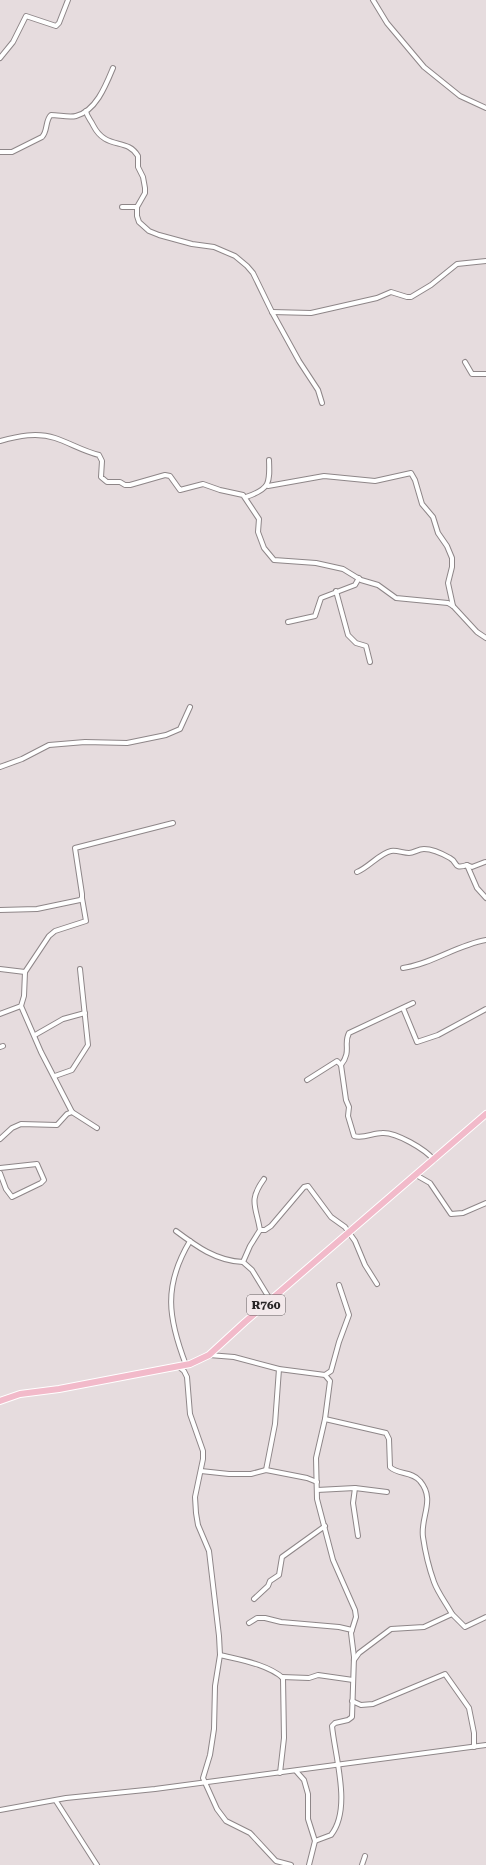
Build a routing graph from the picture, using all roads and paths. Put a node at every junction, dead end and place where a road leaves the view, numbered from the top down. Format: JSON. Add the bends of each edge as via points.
{"nodes":[{"id":1,"x":68,"y":0,"type":"edge"},
{"id":2,"x":373,"y":0,"type":"edge"},
{"id":3,"x":0,"y":58,"type":"edge"},
{"id":4,"x":112,"y":68,"type":"dead end"},
{"id":5,"x":486,"y":108,"type":"edge"},
{"id":6,"x":86,"y":111,"type":"junction"},
{"id":7,"x":0,"y":152,"type":"edge"},
{"id":8,"x":122,"y":207,"type":"dead end"},
{"id":9,"x":137,"y":207,"type":"junction"},
{"id":10,"x":486,"y":261,"type":"edge"},
{"id":11,"x":272,"y":312,"type":"junction"},
{"id":12,"x":466,"y":362,"type":"dead end"},
{"id":13,"x":486,"y":374,"type":"edge"},
{"id":14,"x":322,"y":403,"type":"dead end"},
{"id":15,"x":0,"y":441,"type":"edge"},
{"id":16,"x":269,"y":460,"type":"dead end"},
{"id":17,"x":268,"y":486,"type":"junction"},
{"id":18,"x":246,"y":497,"type":"junction"},
{"id":19,"x":359,"y":578,"type":"junction"},
{"id":20,"x":336,"y":591,"type":"junction"},
{"id":21,"x":453,"y":606,"type":"junction"},
{"id":22,"x":288,"y":622,"type":"dead end"},
{"id":23,"x":486,"y":638,"type":"edge"},
{"id":24,"x":370,"y":662,"type":"dead end"},
{"id":25,"x":190,"y":707,"type":"dead end"},
{"id":26,"x":0,"y":767,"type":"edge"},
{"id":27,"x":173,"y":823,"type":"dead end"},
{"id":28,"x":485,"y":862,"type":"dead end"},
{"id":29,"x":467,"y":865,"type":"junction"},
{"id":30,"x":357,"y":872,"type":"dead end"},
{"id":31,"x":82,"y":898,"type":"junction"},
{"id":32,"x":486,"y":898,"type":"edge"},
{"id":33,"x":0,"y":910,"type":"edge"},
{"id":34,"x":486,"y":940,"type":"edge"},
{"id":35,"x":403,"y":968,"type":"dead end"},
{"id":36,"x":0,"y":969,"type":"edge"},
{"id":37,"x":80,"y":969,"type":"dead end"},
{"id":38,"x":25,"y":972,"type":"junction"},
{"id":39,"x":413,"y":1003,"type":"dead end"},
{"id":40,"x":21,"y":1006,"type":"junction"},
{"id":41,"x":403,"y":1008,"type":"junction"},
{"id":42,"x":486,"y":1009,"type":"edge"},
{"id":43,"x":85,"y":1013,"type":"junction"},
{"id":44,"x":0,"y":1014,"type":"edge"},
{"id":45,"x":35,"y":1036,"type":"junction"},
{"id":46,"x":341,"y":1065,"type":"junction"},
{"id":47,"x":55,"y":1076,"type":"junction"},
{"id":48,"x":307,"y":1080,"type":"dead end"},
{"id":49,"x":72,"y":1112,"type":"junction"},
{"id":50,"x":486,"y":1114,"type":"edge"},
{"id":51,"x":97,"y":1128,"type":"dead end"},
{"id":52,"x":0,"y":1140,"type":"edge"},
{"id":53,"x":434,"y":1160,"type":"junction"},
{"id":54,"x":0,"y":1168,"type":"edge"},
{"id":55,"x":0,"y":1173,"type":"edge"},
{"id":56,"x":416,"y":1175,"type":"junction"},
{"id":57,"x":264,"y":1179,"type":"dead end"},
{"id":58,"x":486,"y":1203,"type":"edge"},
{"id":59,"x":260,"y":1230,"type":"junction"},
{"id":60,"x":176,"y":1231,"type":"dead end"},
{"id":61,"x":348,"y":1233,"type":"junction"},
{"id":62,"x":190,"y":1241,"type":"junction"},
{"id":63,"x":243,"y":1262,"type":"junction"},
{"id":64,"x":377,"y":1284,"type":"dead end"},
{"id":65,"x":339,"y":1285,"type":"dead end"},
{"id":66,"x":271,"y":1301,"type":"junction"},
{"id":67,"x":209,"y":1355,"type":"junction"},
{"id":68,"x":186,"y":1365,"type":"junction"},
{"id":69,"x":180,"y":1367,"type":"junction"},
{"id":70,"x":280,"y":1369,"type":"junction"},
{"id":71,"x":325,"y":1375,"type":"junction"},
{"id":72,"x":0,"y":1401,"type":"edge"},
{"id":73,"x":325,"y":1419,"type":"junction"},
{"id":74,"x":266,"y":1470,"type":"junction"},
{"id":75,"x":201,"y":1471,"type":"junction"},
{"id":76,"x":317,"y":1482,"type":"junction"},
{"id":77,"x":355,"y":1488,"type":"junction"},
{"id":78,"x":317,"y":1490,"type":"junction"},
{"id":79,"x":387,"y":1492,"type":"dead end"},
{"id":80,"x":325,"y":1526,"type":"junction"},
{"id":81,"x":358,"y":1536,"type":"dead end"},
{"id":82,"x":254,"y":1599,"type":"dead end"},
{"id":83,"x":452,"y":1614,"type":"junction"},
{"id":84,"x":486,"y":1617,"type":"edge"},
{"id":85,"x":249,"y":1623,"type":"dead end"},
{"id":86,"x":352,"y":1630,"type":"junction"},
{"id":87,"x":220,"y":1655,"type":"junction"},
{"id":88,"x":354,"y":1661,"type":"junction"},
{"id":89,"x":282,"y":1677,"type":"junction"},
{"id":90,"x":352,"y":1680,"type":"junction"},
{"id":91,"x":352,"y":1702,"type":"junction"},
{"id":92,"x":486,"y":1745,"type":"edge"},
{"id":93,"x":474,"y":1747,"type":"junction"},
{"id":94,"x":338,"y":1765,"type":"junction"},
{"id":95,"x":296,"y":1771,"type":"junction"},
{"id":96,"x":280,"y":1773,"type":"junction"},
{"id":97,"x":205,"y":1783,"type":"junction"},
{"id":98,"x":56,"y":1801,"type":"junction"},
{"id":99,"x":0,"y":1810,"type":"edge"},
{"id":100,"x":315,"y":1841,"type":"junction"},
{"id":101,"x":365,"y":1856,"type":"dead end"},
{"id":102,"x":97,"y":1865,"type":"edge"},
{"id":103,"x":291,"y":1865,"type":"edge"},
{"id":104,"x":309,"y":1865,"type":"edge"},
{"id":105,"x":362,"y":1865,"type":"edge"}],
"edges":[{"from":1,"to":3,"type":"street","via":[[56,26],[26,16],[13,42]]},
{"from":2,"to":5,"type":"street","via":[[387,22],[424,67],[460,96]]},
{"from":4,"to":6,"type":"street","via":[[104,89]]},
{"from":6,"to":7,"type":"street","via":[[75,116],[50,116],[42,137],[12,152]]},
{"from":6,"to":9,"type":"street","via":[[101,137],[126,146],[137,154],[138,167],[145,188]]},
{"from":8,"to":9,"type":"street"},
{"from":9,"to":11,"type":"street","via":[[139,222],[154,233],[192,244],[214,247],[238,258],[253,273]]},
{"from":10,"to":11,"type":"street","via":[[457,264],[411,297],[391,292],[377,298],[311,313]]},
{"from":11,"to":14,"type":"street","via":[[318,390]]},
{"from":12,"to":13,"type":"street","via":[[472,374]]},
{"from":15,"to":18,"type":"street","via":[[29,435],[47,436],[99,454],[102,461],[101,478],[107,482],[130,485],[165,475],[170,476],[180,490],[203,484]]},
{"from":16,"to":17,"type":"street"},
{"from":17,"to":18,"type":"street"},
{"from":17,"to":21,"type":"street","via":[[324,476],[375,481],[411,473],[422,504],[433,517],[438,533],[452,558],[448,583]]},
{"from":18,"to":19,"type":"street","via":[[259,519],[258,532],[264,548],[274,560],[316,563],[345,570]]},
{"from":19,"to":20,"type":"street","via":[[355,585]]},
{"from":19,"to":21,"type":"street","via":[[378,585],[399,599]]},
{"from":20,"to":22,"type":"street","via":[[321,598],[315,616]]},
{"from":20,"to":24,"type":"street","via":[[348,634],[356,643],[366,646]]},
{"from":21,"to":23,"type":"street"},
{"from":25,"to":26,"type":"street","via":[[180,729],[166,736],[127,743],[84,742],[49,745]]},
{"from":27,"to":31,"type":"street","via":[[75,848]]},
{"from":28,"to":29,"type":"street","via":[[472,867]]},
{"from":29,"to":30,"type":"street","via":[[456,866],[451,858],[422,849],[410,853],[388,852]]},
{"from":29,"to":32,"type":"street","via":[[477,888]]},
{"from":31,"to":33,"type":"street","via":[[37,909]]},
{"from":31,"to":38,"type":"street","via":[[86,921],[53,932]]},
{"from":34,"to":35,"type":"street"},
{"from":36,"to":38,"type":"street"},
{"from":37,"to":43,"type":"street"},
{"from":38,"to":40,"type":"street"},
{"from":39,"to":41,"type":"street"},
{"from":40,"to":44,"type":"street"},
{"from":40,"to":45,"type":"street"},
{"from":41,"to":42,"type":"street","via":[[417,1042],[438,1035]]},
{"from":41,"to":46,"type":"street","via":[[349,1033],[347,1054]]},
{"from":43,"to":45,"type":"street","via":[[63,1019]]},
{"from":43,"to":47,"type":"street","via":[[87,1048],[72,1070]]},
{"from":45,"to":47,"type":"street"},
{"from":46,"to":48,"type":"street","via":[[338,1061],[335,1062]]},
{"from":46,"to":53,"type":"street","via":[[349,1107],[348,1116],[354,1136],[387,1133],[416,1146]]},
{"from":47,"to":49,"type":"street"},
{"from":49,"to":51,"type":"street"},
{"from":49,"to":52,"type":"street","via":[[57,1125],[16,1125]]},
{"from":50,"to":53,"type":"main road","number":"R760"},
{"from":53,"to":56,"type":"main road","number":"R760"},
{"from":54,"to":55,"type":"street","via":[[37,1164],[44,1180],[12,1197]]},
{"from":56,"to":58,"type":"street","via":[[430,1183],[451,1214],[464,1213]]},
{"from":56,"to":61,"type":"main road","number":"R760"},
{"from":57,"to":59,"type":"street","via":[[255,1196],[255,1212]]},
{"from":59,"to":61,"type":"street","via":[[271,1226],[307,1186],[330,1217]]},
{"from":59,"to":63,"type":"street","via":[[246,1252]]},
{"from":60,"to":62,"type":"street"},
{"from":61,"to":64,"type":"street","via":[[355,1241],[365,1265]]},
{"from":61,"to":66,"type":"main road","number":"R760"},
{"from":62,"to":63,"type":"street","via":[[223,1259]]},
{"from":62,"to":68,"type":"street","via":[[176,1267],[170,1291],[176,1339]]},
{"from":63,"to":66,"type":"street","via":[[252,1270]]},
{"from":65,"to":71,"type":"street","via":[[349,1315],[331,1372]]},
{"from":66,"to":67,"type":"main road","number":"R760"},
{"from":67,"to":68,"type":"main road","number":"R760"},
{"from":67,"to":70,"type":"street","via":[[234,1357]]},
{"from":68,"to":69,"type":"main road","number":"R760"},
{"from":69,"to":72,"type":"main road","number":"R760","via":[[20,1394]]},
{"from":69,"to":75,"type":"street","via":[[187,1377],[190,1414],[203,1451]]},
{"from":70,"to":71,"type":"street"},
{"from":70,"to":74,"type":"street","via":[[276,1418]]},
{"from":71,"to":73,"type":"street","via":[[330,1380]]},
{"from":73,"to":76,"type":"street","via":[[316,1458]]},
{"from":73,"to":83,"type":"street","via":[[386,1433],[389,1439],[390,1467],[412,1474],[420,1480],[428,1505],[421,1528],[427,1558],[434,1583]]},
{"from":74,"to":75,"type":"street","via":[[251,1474]]},
{"from":74,"to":76,"type":"street"},
{"from":75,"to":87,"type":"street","via":[[195,1497],[197,1520],[209,1550]]},
{"from":76,"to":78,"type":"street"},
{"from":77,"to":78,"type":"street"},
{"from":77,"to":79,"type":"street"},
{"from":77,"to":81,"type":"street","via":[[353,1503]]},
{"from":78,"to":80,"type":"street","via":[[318,1505]]},
{"from":80,"to":82,"type":"street","via":[[282,1557],[279,1575]]},
{"from":80,"to":86,"type":"street","via":[[333,1560],[355,1610],[356,1617]]},
{"from":83,"to":84,"type":"street","via":[[460,1625],[465,1627]]},
{"from":83,"to":88,"type":"street","via":[[424,1626],[391,1629],[360,1653]]},
{"from":85,"to":86,"type":"street","via":[[257,1618],[265,1618]]},
{"from":86,"to":88,"type":"street"},
{"from":87,"to":89,"type":"street","via":[[244,1661]]},
{"from":87,"to":97,"type":"street","via":[[215,1676],[214,1729],[210,1755],[203,1775]]},
{"from":88,"to":90,"type":"street"},
{"from":89,"to":90,"type":"street","via":[[308,1678],[320,1675]]},
{"from":89,"to":96,"type":"street","via":[[284,1738]]},
{"from":90,"to":91,"type":"street"},
{"from":91,"to":93,"type":"street","via":[[361,1705],[373,1704],[445,1674],[469,1708]]},
{"from":91,"to":94,"type":"street","via":[[352,1717],[332,1725]]},
{"from":92,"to":93,"type":"street"},
{"from":93,"to":94,"type":"street"},
{"from":94,"to":95,"type":"street"},
{"from":94,"to":100,"type":"street","via":[[340,1812],[337,1824],[329,1837]]},
{"from":95,"to":96,"type":"street"},
{"from":95,"to":100,"type":"street","via":[[304,1780],[308,1794],[308,1819]]},
{"from":96,"to":97,"type":"street"},
{"from":97,"to":98,"type":"street"},
{"from":97,"to":103,"type":"street","via":[[226,1821],[250,1834],[276,1861]]},
{"from":98,"to":99,"type":"street"},
{"from":98,"to":102,"type":"street"},
{"from":100,"to":104,"type":"street"},
{"from":101,"to":105,"type":"street"}]}
